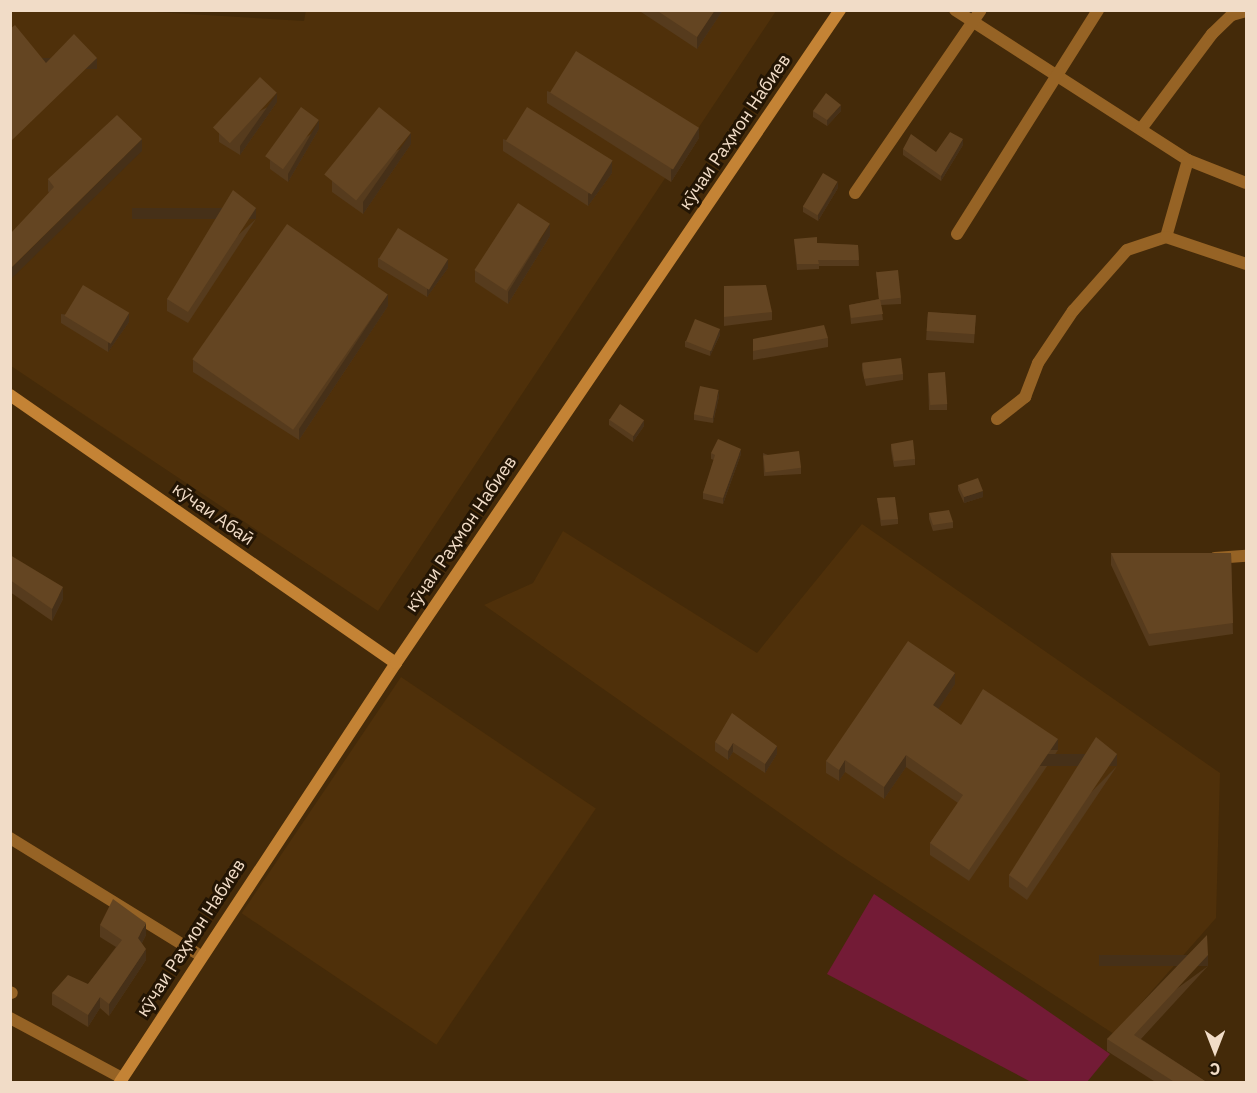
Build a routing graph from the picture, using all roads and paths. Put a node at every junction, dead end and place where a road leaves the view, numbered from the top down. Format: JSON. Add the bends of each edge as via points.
{"nodes":[{"id":1,"x":840,"y":10,"type":"edge"},
{"id":2,"x":955,"y":10,"type":"edge"},
{"id":3,"x":1098,"y":10,"type":"edge"},
{"id":4,"x":1246,"y":11,"type":"edge"},
{"id":5,"x":977,"y":16,"type":"edge"},
{"id":6,"x":1058,"y":74,"type":"junction"},
{"id":7,"x":1141,"y":129,"type":"junction"},
{"id":8,"x":1188,"y":160,"type":"junction"},
{"id":9,"x":1246,"y":183,"type":"edge"},
{"id":10,"x":855,"y":193,"type":"dead end"},
{"id":11,"x":957,"y":234,"type":"dead end"},
{"id":12,"x":1166,"y":237,"type":"junction"},
{"id":13,"x":1246,"y":264,"type":"edge"},
{"id":14,"x":10,"y":395,"type":"edge"},
{"id":15,"x":997,"y":419,"type":"dead end"},
{"id":16,"x":1246,"y":556,"type":"edge"},
{"id":17,"x":1200,"y":559,"type":"edge"},
{"id":18,"x":396,"y":663,"type":"junction"},
{"id":19,"x":10,"y":838,"type":"edge"},
{"id":20,"x":201,"y":956,"type":"junction"},
{"id":21,"x":10,"y":1018,"type":"edge"},
{"id":22,"x":121,"y":1080,"type":"edge"}],
"edges":[{"from":1,"to":18,"type":"main road","name":"кӯчаи Раҳмон Набиев"},
{"from":2,"to":5,"type":"street"},
{"from":3,"to":6,"type":"street"},
{"from":4,"to":7,"type":"street","via":[[1232,15],[1212,34]]},
{"from":5,"to":6,"type":"street"},
{"from":5,"to":10,"type":"street"},
{"from":6,"to":7,"type":"street"},
{"from":6,"to":11,"type":"street"},
{"from":7,"to":8,"type":"street"},
{"from":8,"to":9,"type":"street"},
{"from":8,"to":12,"type":"street"},
{"from":12,"to":13,"type":"street"},
{"from":12,"to":15,"type":"street","via":[[1127,250],[1111,266],[1073,311],[1038,363],[1025,397]]},
{"from":14,"to":18,"type":"main road","name":"кӯчаи Абаӣ"},
{"from":16,"to":17,"type":"street"},
{"from":18,"to":20,"type":"main road","name":"кӯчаи Раҳмон Набиев"},
{"from":19,"to":20,"type":"street"},
{"from":20,"to":22,"type":"main road","name":"кӯчаи Раҳмон Набиев"},
{"from":21,"to":22,"type":"street"}]}
